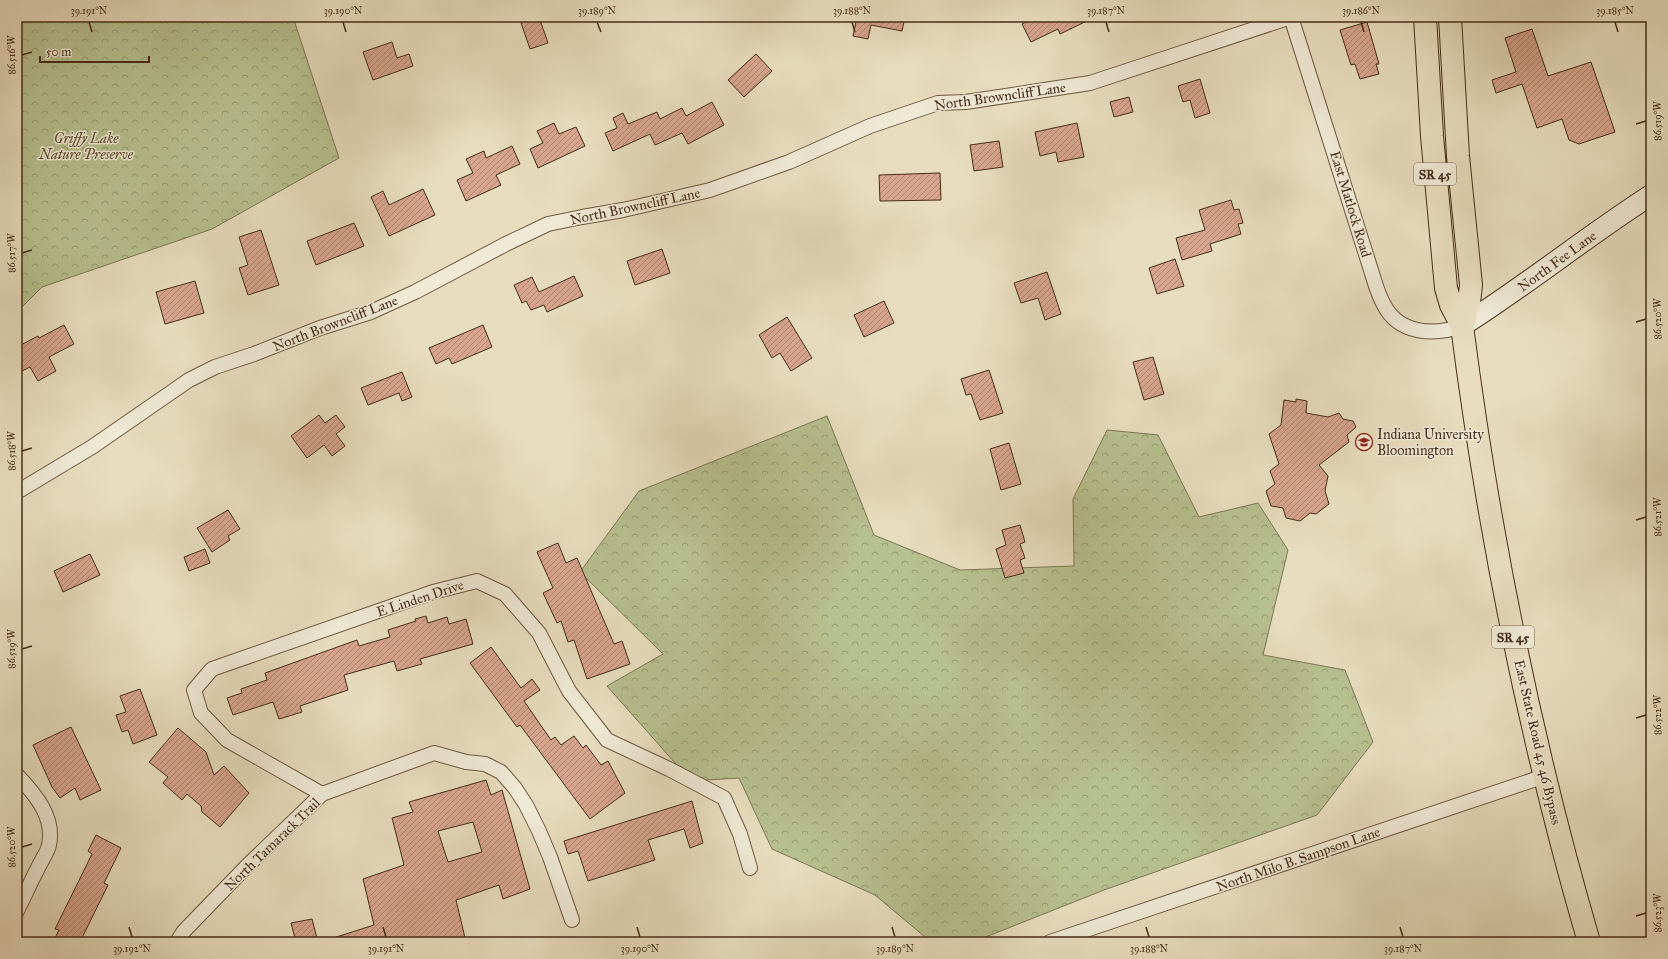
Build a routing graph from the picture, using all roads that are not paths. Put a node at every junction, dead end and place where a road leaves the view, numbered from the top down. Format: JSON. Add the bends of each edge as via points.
{"nodes":[{"id":1,"x":1291,"y":17,"type":"edge"},
{"id":2,"x":1425,"y":17,"type":"edge"},
{"id":3,"x":1450,"y":17,"type":"edge"},
{"id":4,"x":1651,"y":195,"type":"edge"},
{"id":5,"x":1462,"y":326,"type":"junction"},
{"id":6,"x":17,"y":492,"type":"edge"},
{"id":7,"x":17,"y":776,"type":"edge"},
{"id":8,"x":1545,"y":776,"type":"junction"},
{"id":9,"x":322,"y":794,"type":"junction"},
{"id":10,"x":750,"y":868,"type":"dead end"},
{"id":11,"x":17,"y":911,"type":"edge"},
{"id":12,"x":572,"y":920,"type":"dead end"},
{"id":13,"x":177,"y":942,"type":"edge"},
{"id":14,"x":1050,"y":942,"type":"edge"},
{"id":15,"x":1589,"y":942,"type":"edge"}],
"edges":[{"from":1,"to":5,"type":"street","name":"East Matlock Road","via":[[1384,305],[1396,321],[1413,330],[1431,332]]},
{"from":1,"to":6,"type":"street","name":"North Browncliff Lane","via":[[1090,83],[938,103],[870,126],[789,162],[710,190],[548,224],[377,309],[215,367],[189,380],[92,447]]},
{"from":2,"to":5,"type":"highway","number":"SR 45","via":[[1444,280],[1451,305]]},
{"from":3,"to":5,"type":"highway","number":"SR 45","via":[[1458,156],[1470,285],[1469,303]]},
{"from":4,"to":5,"type":"street","name":"North Fee Lane"},
{"from":5,"to":8,"type":"highway","name":"East State Road 45 46 Bypass","number":"SR 45","via":[[1479,448],[1500,566],[1522,680]]},
{"from":7,"to":11,"type":"street","via":[[28,786],[43,807],[48,816],[50,830],[49,845]]},
{"from":8,"to":14,"type":"street","name":"North Milo B. Sampson Lane"},
{"from":8,"to":15,"type":"highway","name":"East State Road 45 46 Bypass","number":"SR 45"},
{"from":9,"to":10,"type":"street","name":"E Linden Drive","via":[[227,740],[201,713],[194,690],[212,669],[433,592],[477,581],[505,594],[539,633],[569,691],[607,740],[724,798],[740,834]]},
{"from":9,"to":12,"type":"street","name":"North Tamarack Trail","via":[[434,753],[466,762],[485,764],[501,772],[526,806],[550,857]]},
{"from":9,"to":13,"type":"street","name":"North Tamarack Trail","via":[[247,866]]}]}
